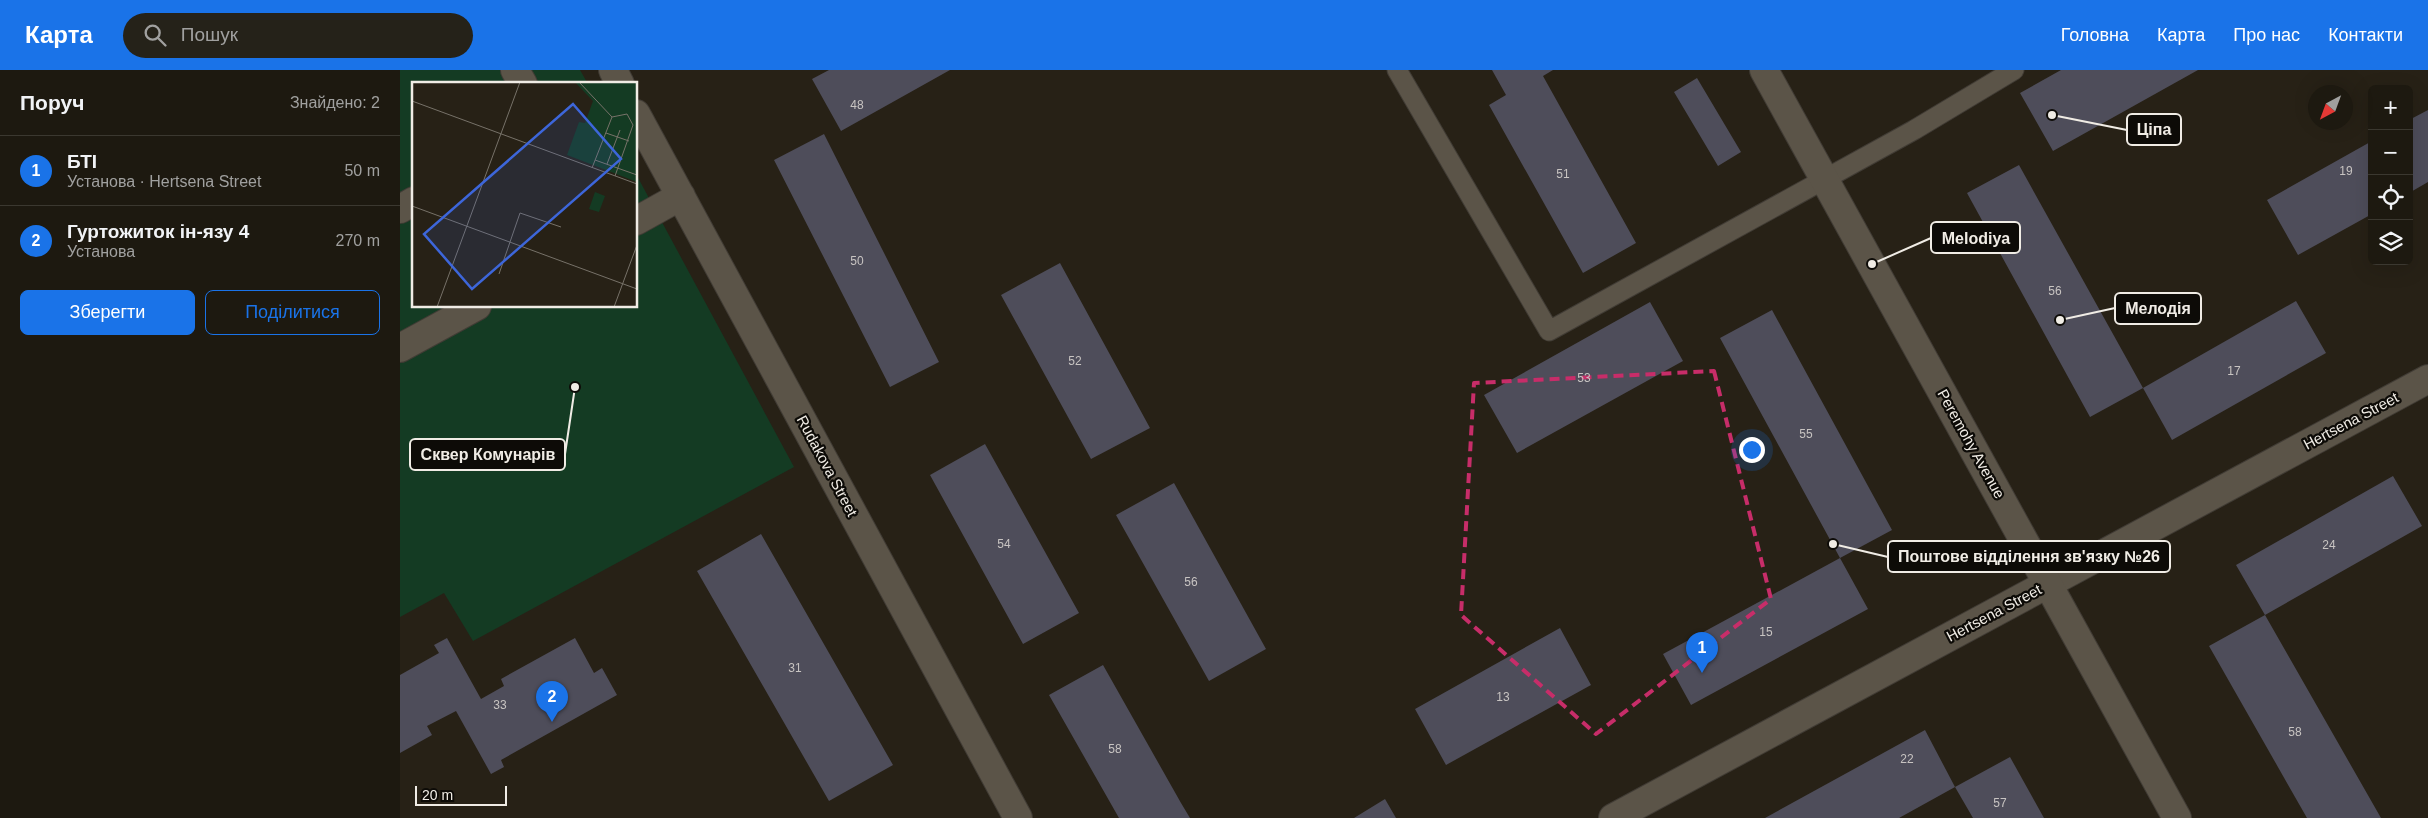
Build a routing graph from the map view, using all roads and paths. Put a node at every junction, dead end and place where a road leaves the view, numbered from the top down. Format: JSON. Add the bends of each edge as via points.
{"nodes":[{"id":1,"x":515,"y":70,"type":"edge"},
{"id":2,"x":612,"y":70,"type":"edge"},
{"id":3,"x":1397,"y":70,"type":"edge"},
{"id":4,"x":1764,"y":70,"type":"edge"},
{"id":5,"x":2014,"y":70,"type":"edge"},
{"id":6,"x":522,"y":82,"type":"edge"},
{"id":7,"x":619,"y":82,"type":"edge"},
{"id":8,"x":638,"y":118,"type":"edge"},
{"id":9,"x":1824,"y":178,"type":"junction"},
{"id":10,"x":681,"y":196,"type":"junction"},
{"id":11,"x":412,"y":202,"type":"edge"},
{"id":12,"x":400,"y":208,"type":"edge"},
{"id":13,"x":638,"y":220,"type":"edge"},
{"id":14,"x":473,"y":308,"type":"edge"},
{"id":15,"x":400,"y":348,"type":"edge"},
{"id":16,"x":2428,"y":379,"type":"edge"},
{"id":17,"x":2049,"y":584,"type":"junction"},
{"id":18,"x":1018,"y":818,"type":"edge"},
{"id":19,"x":1614,"y":818,"type":"edge"},
{"id":20,"x":2177,"y":818,"type":"edge"}],
"edges":[{"from":1,"to":6,"type":"street"},
{"from":2,"to":7,"type":"street"},
{"from":3,"to":9,"type":"lane","via":[[1550,331]]},
{"from":4,"to":9,"type":"street","name":"Peremohy Avenue"},
{"from":5,"to":9,"type":"lane","via":[[1914,130]]},
{"from":8,"to":10,"type":"street","name":"Rudakova Street"},
{"from":9,"to":17,"type":"street","name":"Peremohy Avenue"},
{"from":10,"to":13,"type":"street"},
{"from":10,"to":18,"type":"street","name":"Rudakova Street"},
{"from":11,"to":12,"type":"street"},
{"from":14,"to":15,"type":"street"},
{"from":16,"to":17,"type":"street","name":"Hertsena Street"},
{"from":17,"to":19,"type":"street","name":"Hertsena Street"},
{"from":17,"to":20,"type":"street","name":"Peremohy Avenue"}]}
